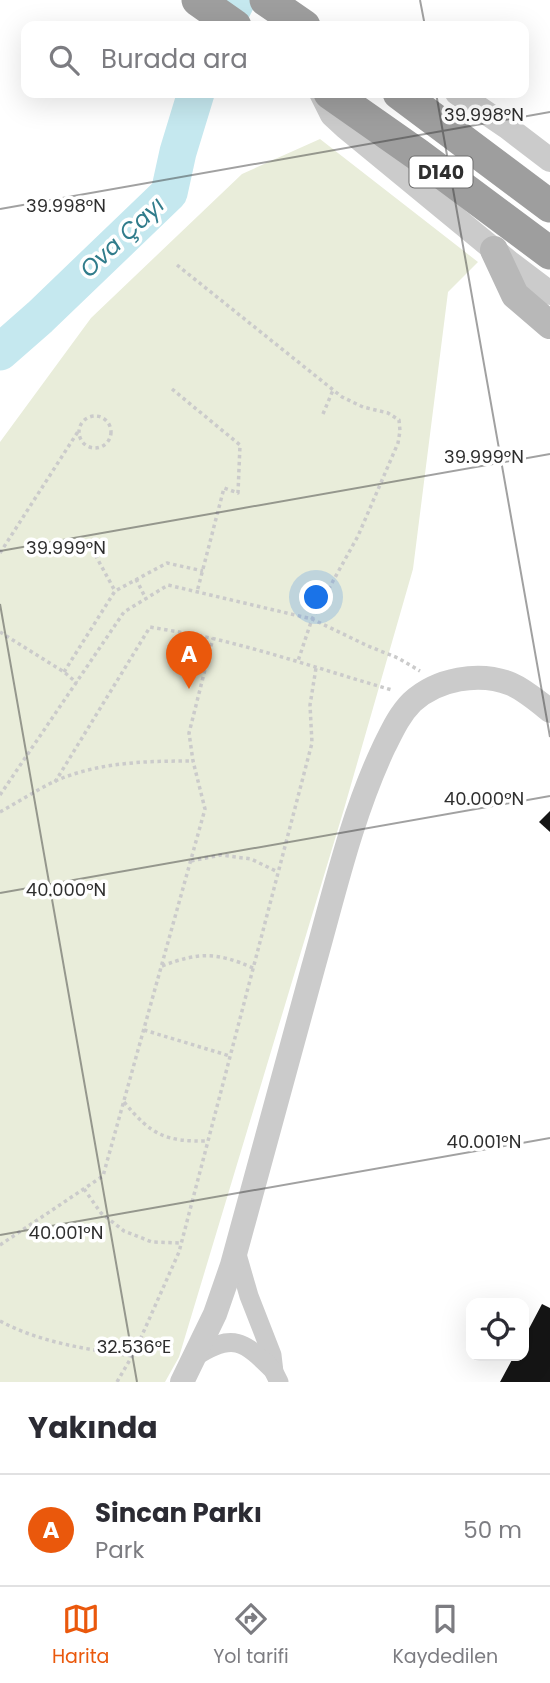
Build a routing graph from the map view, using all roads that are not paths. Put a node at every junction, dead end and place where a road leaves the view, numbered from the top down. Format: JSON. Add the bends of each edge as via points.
{"nodes":[{"id":1,"x":198,"y":0,"type":"edge"},
{"id":2,"x":266,"y":0,"type":"edge"},
{"id":3,"x":228,"y":21,"type":"edge"},
{"id":4,"x":297,"y":21,"type":"edge"},
{"id":5,"x":324,"y":98,"type":"edge"},
{"id":6,"x":337,"y":98,"type":"edge"},
{"id":7,"x":406,"y":98,"type":"edge"},
{"id":8,"x":464,"y":98,"type":"edge"},
{"id":9,"x":550,"y":160,"type":"edge"},
{"id":10,"x":550,"y":206,"type":"edge"},
{"id":11,"x":494,"y":250,"type":"junction"},
{"id":12,"x":550,"y":253,"type":"edge"},
{"id":13,"x":550,"y":293,"type":"edge"},
{"id":14,"x":550,"y":325,"type":"edge"},
{"id":15,"x":550,"y":711,"type":"edge"},
{"id":16,"x":236,"y":1251,"type":"junction"},
{"id":17,"x":195,"y":1357,"type":"junction"},
{"id":18,"x":277,"y":1377,"type":"edge"},
{"id":19,"x":183,"y":1382,"type":"edge"}],
"edges":[{"from":1,"to":3,"type":"highway"},
{"from":2,"to":4,"type":"highway"},
{"from":5,"to":11,"type":"street","via":[[345,127]]},
{"from":6,"to":12,"type":"highway","number":"D140"},
{"from":7,"to":10,"type":"highway","number":"D140"},
{"from":8,"to":9,"type":"street"},
{"from":11,"to":13,"type":"street"},
{"from":11,"to":14,"type":"main road","via":[[515,295]]},
{"from":15,"to":16,"type":"street","via":[[511,684],[485,678],[460,679],[431,688],[399,716],[374,769],[344,855]]},
{"from":16,"to":17,"type":"street"},
{"from":16,"to":18,"type":"street"},
{"from":17,"to":18,"type":"street","via":[[232,1341],[254,1351]]},
{"from":17,"to":19,"type":"street"}]}
